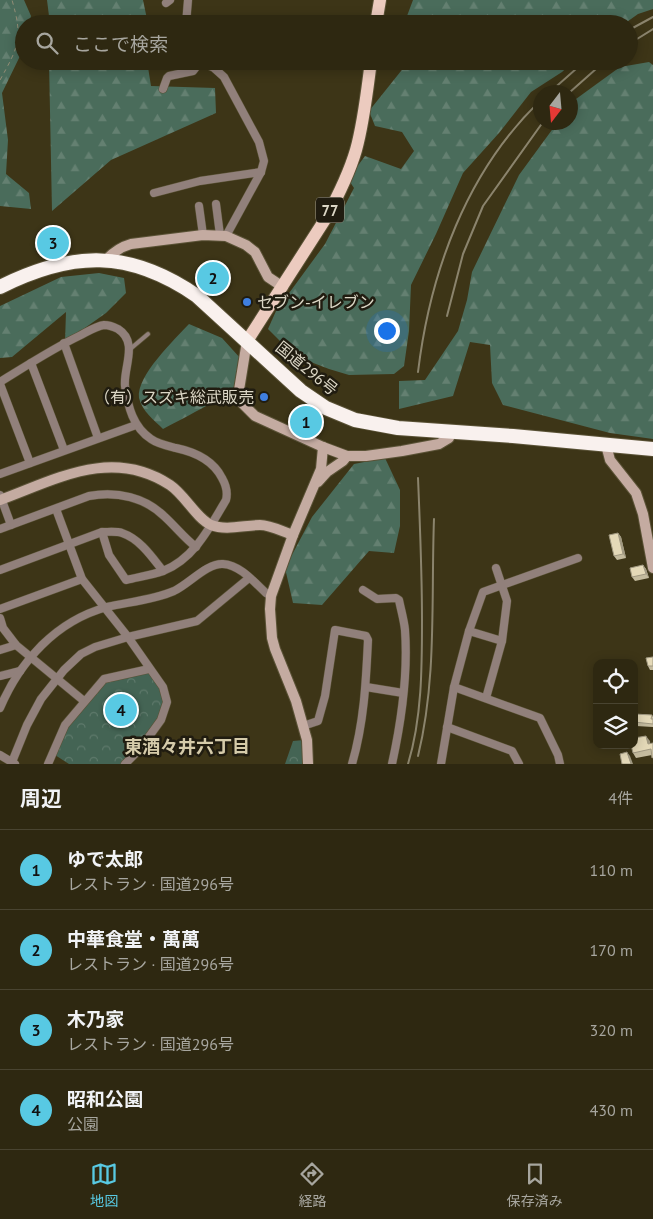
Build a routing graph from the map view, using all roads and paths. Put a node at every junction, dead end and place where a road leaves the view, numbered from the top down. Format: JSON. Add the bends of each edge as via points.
{"nodes":[{"id":1,"x":12,"y":0,"type":"edge"},
{"id":2,"x":188,"y":0,"type":"edge"},
{"id":3,"x":380,"y":0,"type":"edge"},
{"id":4,"x":16,"y":15,"type":"edge"},
{"id":5,"x":187,"y":15,"type":"edge"},
{"id":6,"x":378,"y":15,"type":"edge"},
{"id":7,"x":15,"y":52,"type":"edge"},
{"id":8,"x":194,"y":70,"type":"edge"},
{"id":9,"x":216,"y":70,"type":"edge"},
{"id":10,"x":369,"y":70,"type":"edge"},
{"id":11,"x":0,"y":80,"type":"edge"},
{"id":12,"x":163,"y":88,"type":"dead end"},
{"id":13,"x":261,"y":172,"type":"junction"},
{"id":14,"x":154,"y":193,"type":"dead end"},
{"id":15,"x":216,"y":204,"type":"dead end"},
{"id":16,"x":199,"y":206,"type":"dead end"},
{"id":17,"x":203,"y":235,"type":"junction"},
{"id":18,"x":223,"y":235,"type":"junction"},
{"id":19,"x":106,"y":261,"type":"junction"},
{"id":20,"x":283,"y":287,"type":"junction"},
{"id":21,"x":0,"y":288,"type":"edge"},
{"id":22,"x":148,"y":334,"type":"dead end"},
{"id":23,"x":247,"y":341,"type":"junction"},
{"id":24,"x":64,"y":343,"type":"junction"},
{"id":25,"x":130,"y":350,"type":"junction"},
{"id":26,"x":31,"y":363,"type":"junction"},
{"id":27,"x":0,"y":383,"type":"edge"},
{"id":28,"x":136,"y":425,"type":"junction"},
{"id":29,"x":451,"y":432,"type":"junction"},
{"id":30,"x":98,"y":438,"type":"junction"},
{"id":31,"x":606,"y":445,"type":"junction"},
{"id":32,"x":324,"y":447,"type":"junction"},
{"id":33,"x":653,"y":449,"type":"edge"},
{"id":34,"x":64,"y":450,"type":"junction"},
{"id":35,"x":347,"y":456,"type":"junction"},
{"id":36,"x":30,"y":463,"type":"junction"},
{"id":37,"x":0,"y":474,"type":"edge"},
{"id":38,"x":316,"y":484,"type":"junction"},
{"id":39,"x":1,"y":498,"type":"edge"},
{"id":40,"x":56,"y":509,"type":"junction"},
{"id":41,"x":211,"y":524,"type":"junction"},
{"id":42,"x":11,"y":525,"type":"junction"},
{"id":43,"x":0,"y":529,"type":"edge"},
{"id":44,"x":102,"y":532,"type":"junction"},
{"id":45,"x":293,"y":535,"type":"junction"},
{"id":46,"x":69,"y":544,"type":"junction"},
{"id":47,"x":196,"y":547,"type":"junction"},
{"id":48,"x":578,"y":558,"type":"dead end"},
{"id":49,"x":496,"y":568,"type":"dead end"},
{"id":50,"x":653,"y":568,"type":"edge"},
{"id":51,"x":0,"y":570,"type":"edge"},
{"id":52,"x":163,"y":571,"type":"junction"},
{"id":53,"x":249,"y":578,"type":"junction"},
{"id":54,"x":82,"y":580,"type":"junction"},
{"id":55,"x":503,"y":586,"type":"junction"},
{"id":56,"x":363,"y":590,"type":"dead end"},
{"id":57,"x":271,"y":596,"type":"junction"},
{"id":58,"x":105,"y":608,"type":"junction"},
{"id":59,"x":0,"y":610,"type":"edge"},
{"id":60,"x":0,"y":618,"type":"edge"},
{"id":61,"x":469,"y":631,"type":"junction"},
{"id":62,"x":128,"y":637,"type":"junction"},
{"id":63,"x":502,"y":641,"type":"junction"},
{"id":64,"x":16,"y":644,"type":"junction"},
{"id":65,"x":0,"y":650,"type":"edge"},
{"id":66,"x":31,"y":656,"type":"junction"},
{"id":67,"x":149,"y":669,"type":"junction"},
{"id":68,"x":20,"y":671,"type":"junction"},
{"id":69,"x":0,"y":676,"type":"edge"},
{"id":70,"x":57,"y":679,"type":"junction"},
{"id":71,"x":366,"y":687,"type":"junction"},
{"id":72,"x":454,"y":687,"type":"junction"},
{"id":73,"x":403,"y":693,"type":"junction"},
{"id":74,"x":486,"y":698,"type":"junction"},
{"id":75,"x":84,"y":701,"type":"junction"},
{"id":76,"x":0,"y":708,"type":"edge"},
{"id":77,"x":303,"y":726,"type":"junction"},
{"id":78,"x":447,"y":727,"type":"junction"},
{"id":79,"x":0,"y":755,"type":"edge"},
{"id":80,"x":14,"y":763,"type":"edge"},
{"id":81,"x":48,"y":764,"type":"edge"},
{"id":82,"x":126,"y":764,"type":"edge"},
{"id":83,"x":308,"y":764,"type":"edge"},
{"id":84,"x":352,"y":764,"type":"edge"},
{"id":85,"x":392,"y":764,"type":"edge"},
{"id":86,"x":441,"y":764,"type":"edge"},
{"id":87,"x":519,"y":764,"type":"edge"},
{"id":88,"x":560,"y":764,"type":"edge"}],
"edges":[{"from":1,"to":4,"type":"path"},
{"from":2,"to":5,"type":"street"},
{"from":3,"to":6,"type":"main road"},
{"from":7,"to":11,"type":"path"},
{"from":8,"to":12,"type":"street","via":[[169,76]]},
{"from":9,"to":13,"type":"street","via":[[237,100],[262,152]]},
{"from":10,"to":20,"type":"main road","number":"77","via":[[362,122],[347,174],[326,218]]},
{"from":13,"to":14,"type":"street","via":[[200,181]]},
{"from":13,"to":18,"type":"street"},
{"from":15,"to":18,"type":"street"},
{"from":16,"to":17,"type":"street"},
{"from":17,"to":18,"type":"street"},
{"from":17,"to":19,"type":"street","via":[[122,246]]},
{"from":18,"to":20,"type":"street","via":[[255,252],[268,277]]},
{"from":19,"to":21,"type":"highway","name":"国道296号","via":[[46,267]]},
{"from":19,"to":23,"type":"highway","name":"国道296号","via":[[142,267],[180,284],[198,296]]},
{"from":20,"to":23,"type":"main road","number":"77"},
{"from":22,"to":25,"type":"lane"},
{"from":23,"to":29,"type":"highway","name":"国道296号","via":[[302,391],[340,415],[374,424]]},
{"from":23,"to":32,"type":"street","via":[[239,390],[241,402],[255,416]]},
{"from":24,"to":25,"type":"street","via":[[106,325],[123,333]]},
{"from":24,"to":26,"type":"street"},
{"from":24,"to":30,"type":"street"},
{"from":25,"to":28,"type":"street","via":[[125,387]]},
{"from":26,"to":27,"type":"street"},
{"from":26,"to":34,"type":"street"},
{"from":27,"to":36,"type":"street"},
{"from":28,"to":30,"type":"street"},
{"from":28,"to":41,"type":"street","via":[[152,441],[198,454],[219,472],[228,495]]},
{"from":29,"to":31,"type":"highway","name":"国道296号"},
{"from":29,"to":35,"type":"street","via":[[449,438],[439,444],[375,455]]},
{"from":30,"to":34,"type":"street"},
{"from":31,"to":33,"type":"highway","name":"国道296号"},
{"from":31,"to":50,"type":"street","via":[[610,460],[636,493]]},
{"from":32,"to":35,"type":"street"},
{"from":32,"to":38,"type":"street"},
{"from":34,"to":36,"type":"street"},
{"from":35,"to":38,"type":"street"},
{"from":36,"to":37,"type":"street"},
{"from":38,"to":45,"type":"street"},
{"from":39,"to":41,"type":"street","via":[[66,475],[103,466],[123,466],[140,470],[170,485]]},
{"from":39,"to":42,"type":"street"},
{"from":40,"to":42,"type":"street"},
{"from":40,"to":46,"type":"street"},
{"from":40,"to":47,"type":"street","via":[[89,496],[116,494],[130,497],[155,508]]},
{"from":41,"to":45,"type":"street","via":[[226,527],[263,525]]},
{"from":41,"to":47,"type":"street"},
{"from":42,"to":43,"type":"street"},
{"from":44,"to":46,"type":"street"},
{"from":44,"to":52,"type":"street","via":[[121,532],[132,537]]},
{"from":44,"to":52,"type":"street","via":[[109,555],[126,580]]},
{"from":45,"to":57,"type":"street"},
{"from":46,"to":51,"type":"street"},
{"from":46,"to":54,"type":"street"},
{"from":47,"to":52,"type":"street","via":[[182,561]]},
{"from":48,"to":55,"type":"street"},
{"from":49,"to":55,"type":"street"},
{"from":53,"to":57,"type":"street"},
{"from":53,"to":58,"type":"street","via":[[231,565],[215,564],[171,592]]},
{"from":53,"to":62,"type":"street","via":[[197,621]]},
{"from":54,"to":58,"type":"street"},
{"from":54,"to":59,"type":"street"},
{"from":55,"to":61,"type":"street","via":[[483,592]]},
{"from":55,"to":63,"type":"street","via":[[507,601]]},
{"from":56,"to":73,"type":"street","via":[[377,599],[399,600],[405,629]]},
{"from":57,"to":77,"type":"street","via":[[272,638]]},
{"from":58,"to":62,"type":"street"},
{"from":58,"to":66,"type":"street","via":[[80,616],[60,629]]},
{"from":60,"to":64,"type":"street","via":[[3,628]]},
{"from":61,"to":63,"type":"street"},
{"from":61,"to":72,"type":"street"},
{"from":62,"to":67,"type":"street"},
{"from":62,"to":70,"type":"street","via":[[81,654]]},
{"from":63,"to":74,"type":"street"},
{"from":64,"to":65,"type":"street"},
{"from":64,"to":66,"type":"street"},
{"from":66,"to":68,"type":"street"},
{"from":66,"to":70,"type":"street"},
{"from":67,"to":75,"type":"street","via":[[104,679]]},
{"from":67,"to":82,"type":"street","via":[[163,688],[167,702],[161,720]]},
{"from":68,"to":69,"type":"street"},
{"from":68,"to":76,"type":"street"},
{"from":70,"to":75,"type":"street"},
{"from":70,"to":80,"type":"street","via":[[41,699]]},
{"from":71,"to":73,"type":"street"},
{"from":71,"to":77,"type":"street","via":[[366,636],[335,630],[318,721]]},
{"from":71,"to":84,"type":"street"},
{"from":72,"to":74,"type":"street"},
{"from":72,"to":78,"type":"street"},
{"from":73,"to":85,"type":"street"},
{"from":74,"to":88,"type":"street","via":[[540,718]]},
{"from":75,"to":81,"type":"street","via":[[65,725]]},
{"from":77,"to":83,"type":"street"},
{"from":78,"to":86,"type":"street"},
{"from":78,"to":87,"type":"street","via":[[512,751]]},
{"from":79,"to":80,"type":"street"}]}
